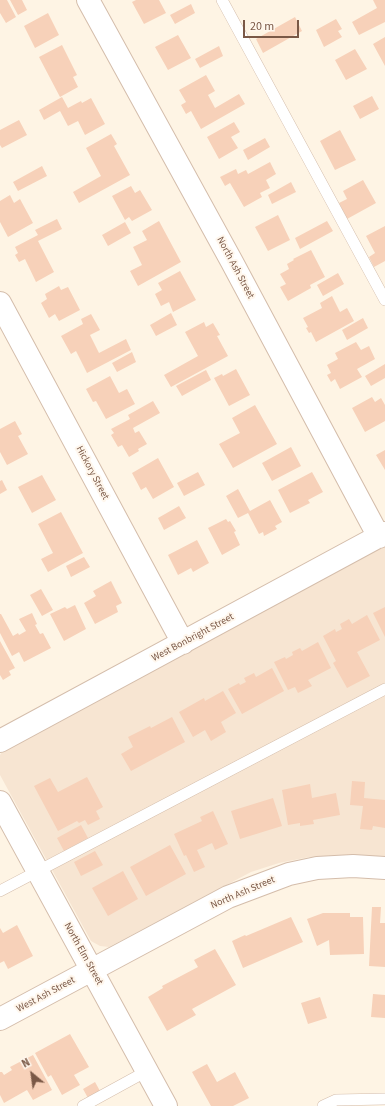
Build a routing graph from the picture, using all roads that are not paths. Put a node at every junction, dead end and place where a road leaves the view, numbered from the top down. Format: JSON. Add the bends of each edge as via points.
{"nodes":[{"id":1,"x":88,"y":0,"type":"edge"},
{"id":2,"x":222,"y":0,"type":"edge"},
{"id":3,"x":385,"y":300,"type":"edge"},
{"id":4,"x":0,"y":303,"type":"edge"},
{"id":5,"x":382,"y":535,"type":"edge"},
{"id":6,"x":183,"y":643,"type":"junction"},
{"id":7,"x":385,"y":689,"type":"edge"},
{"id":8,"x":0,"y":741,"type":"edge"},
{"id":9,"x":0,"y":802,"type":"edge"},
{"id":10,"x":385,"y":868,"type":"edge"},
{"id":11,"x":37,"y":872,"type":"junction"},
{"id":12,"x":0,"y":891,"type":"edge"},
{"id":13,"x":92,"y":970,"type":"junction"},
{"id":14,"x":0,"y":1019,"type":"edge"},
{"id":15,"x":147,"y":1071,"type":"junction"},
{"id":16,"x":385,"y":1099,"type":"edge"},
{"id":17,"x":83,"y":1106,"type":"edge"},
{"id":18,"x":166,"y":1106,"type":"edge"},
{"id":19,"x":323,"y":1106,"type":"edge"}],
"edges":[{"from":1,"to":5,"type":"street","name":"North Ash Street"},
{"from":2,"to":3,"type":"lane"},
{"from":4,"to":6,"type":"street","name":"Hickory Street"},
{"from":5,"to":6,"type":"street","name":"West Bonbright Street"},
{"from":6,"to":8,"type":"street","name":"West Bonbright Street"},
{"from":7,"to":11,"type":"lane"},
{"from":9,"to":11,"type":"street","name":"North Elm Street"},
{"from":10,"to":13,"type":"street","name":"North Ash Street","via":[[317,868],[289,874],[228,898]]},
{"from":11,"to":12,"type":"lane"},
{"from":11,"to":13,"type":"street","name":"North Elm Street"},
{"from":13,"to":14,"type":"street","name":"West Ash Street"},
{"from":13,"to":15,"type":"street","name":"North Elm Street"},
{"from":15,"to":17,"type":"lane"},
{"from":15,"to":18,"type":"street","name":"North Elm Street"},
{"from":16,"to":19,"type":"lane","via":[[336,1100]]}]}
